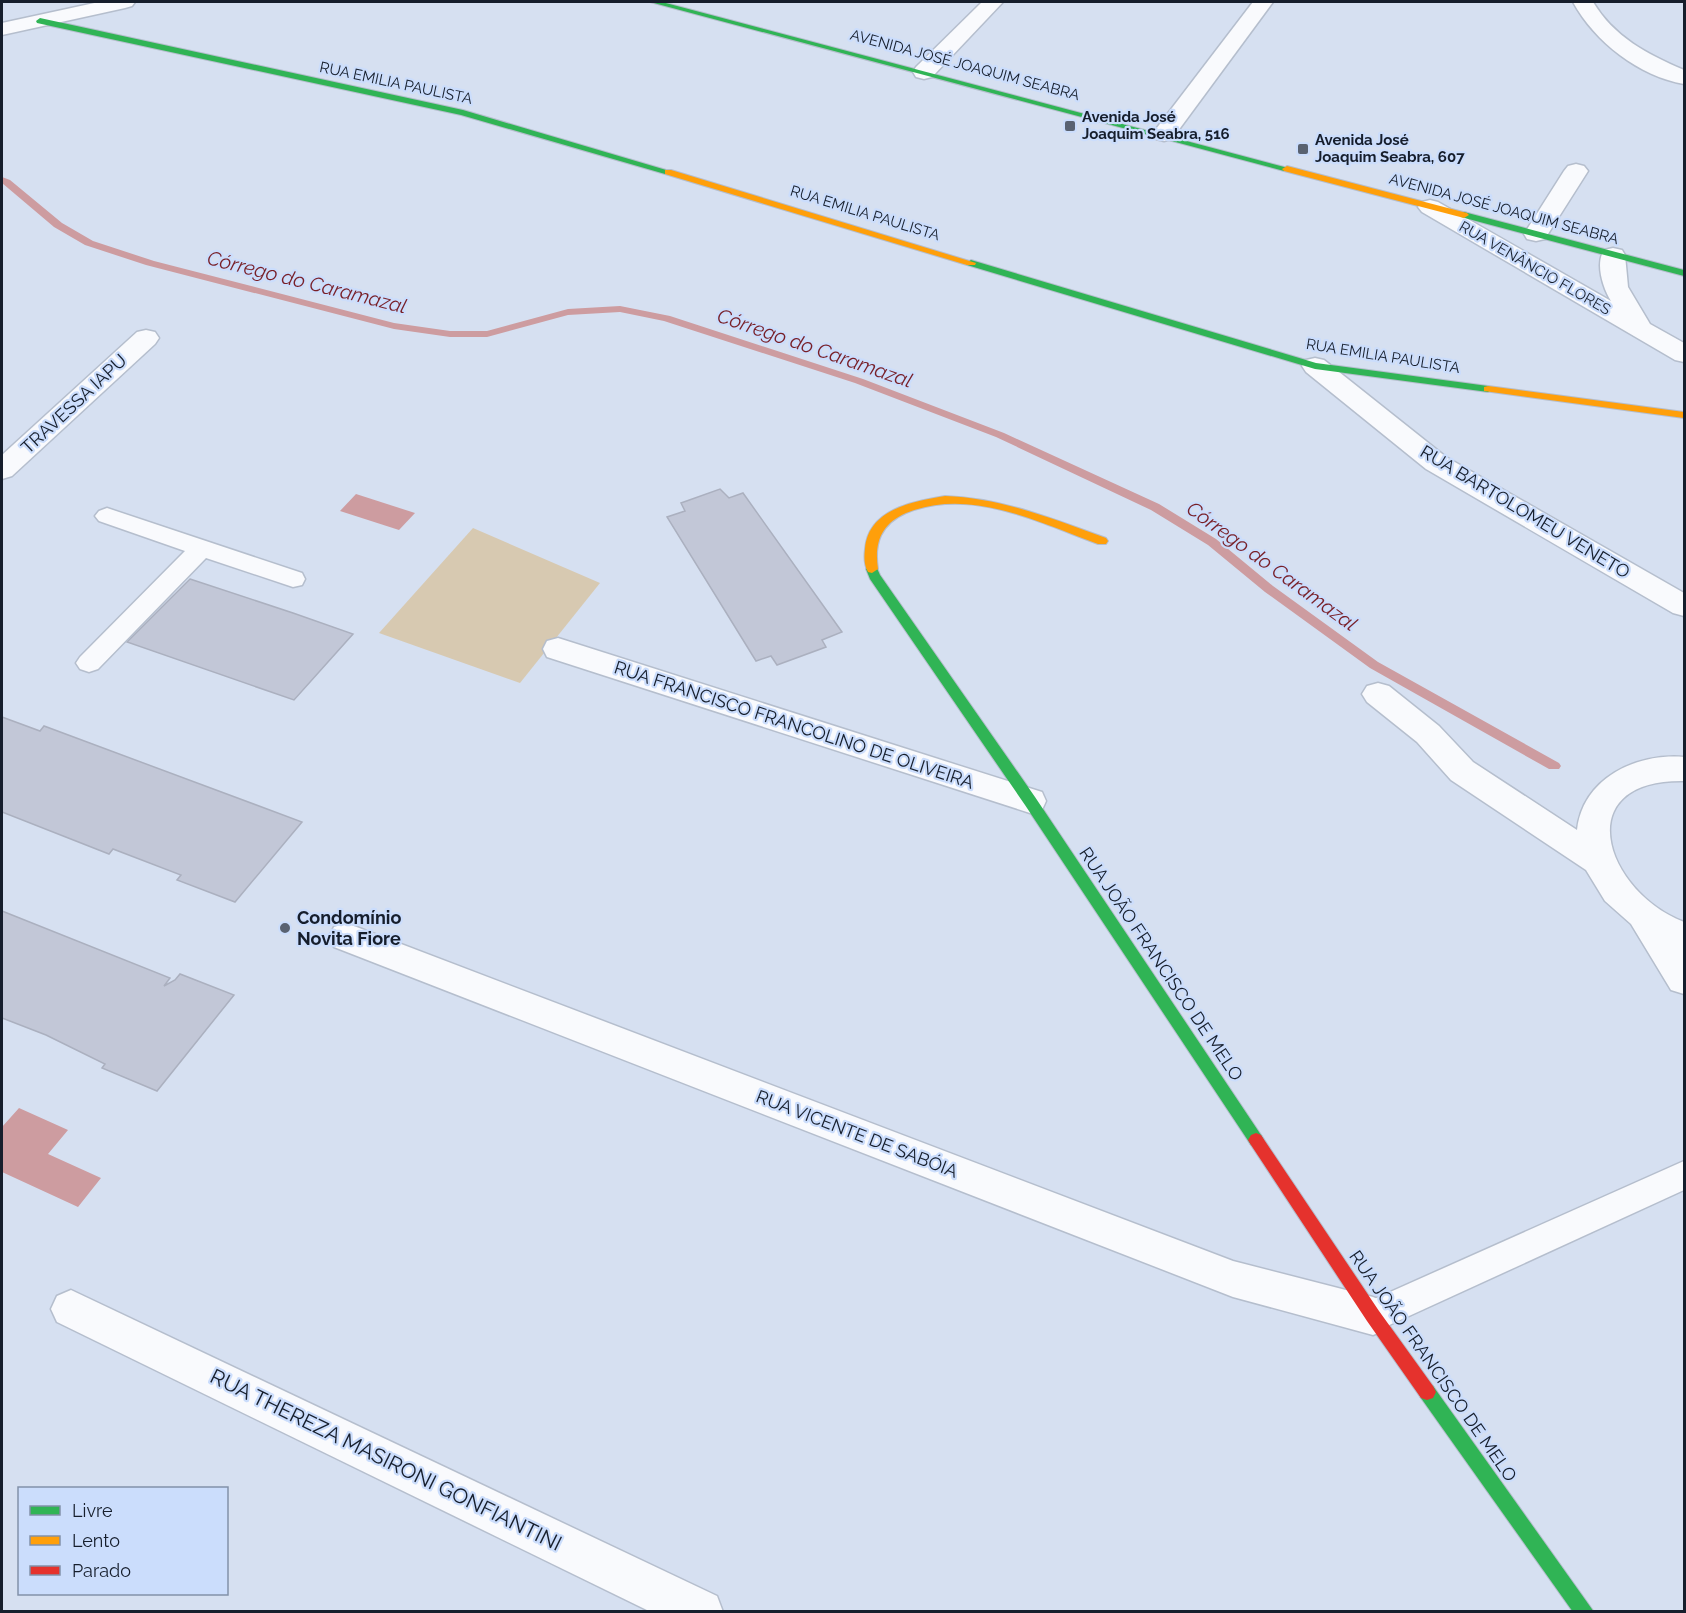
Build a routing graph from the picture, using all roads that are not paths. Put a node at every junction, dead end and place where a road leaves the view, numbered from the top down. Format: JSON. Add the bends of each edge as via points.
{"nodes":[{"id":1,"x":125,"y":2,"type":"edge"},
{"id":2,"x":654,"y":2,"type":"edge"},
{"id":3,"x":993,"y":2,"type":"edge"},
{"id":4,"x":1263,"y":2,"type":"edge"},
{"id":5,"x":1583,"y":2,"type":"edge"},
{"id":6,"x":40,"y":21,"type":"junction"},
{"id":7,"x":2,"y":29,"type":"edge"},
{"id":8,"x":924,"y":72,"type":"junction"},
{"id":9,"x":1684,"y":78,"type":"edge"},
{"id":10,"x":1164,"y":134,"type":"junction"},
{"id":11,"x":1576,"y":171,"type":"dead end"},
{"id":12,"x":1430,"y":207,"type":"junction"},
{"id":13,"x":1536,"y":234,"type":"junction"},
{"id":14,"x":1613,"y":255,"type":"junction"},
{"id":15,"x":1684,"y":273,"type":"edge"},
{"id":16,"x":1640,"y":329,"type":"junction"},
{"id":17,"x":146,"y":338,"type":"dead end"},
{"id":18,"x":1684,"y":354,"type":"edge"},
{"id":19,"x":1315,"y":366,"type":"junction"},
{"id":20,"x":1684,"y":415,"type":"edge"},
{"id":21,"x":2,"y":470,"type":"edge"},
{"id":22,"x":106,"y":516,"type":"dead end"},
{"id":23,"x":1102,"y":541,"type":"dead end"},
{"id":24,"x":202,"y":548,"type":"junction"},
{"id":25,"x":293,"y":579,"type":"dead end"},
{"id":26,"x":1684,"y":606,"type":"edge"},
{"id":27,"x":558,"y":649,"type":"dead end"},
{"id":28,"x":89,"y":663,"type":"dead end"},
{"id":29,"x":1378,"y":694,"type":"dead end"},
{"id":30,"x":1684,"y":769,"type":"edge"},
{"id":31,"x":1030,"y":801,"type":"junction"},
{"id":32,"x":1596,"y":860,"type":"junction"},
{"id":33,"x":1642,"y":913,"type":"junction"},
{"id":34,"x":1684,"y":936,"type":"edge"},
{"id":35,"x":346,"y":937,"type":"dead end"},
{"id":36,"x":1684,"y":980,"type":"edge"},
{"id":37,"x":1684,"y":1175,"type":"edge"},
{"id":38,"x":70,"y":1309,"type":"dead end"},
{"id":39,"x":1373,"y":1316,"type":"junction"},
{"id":40,"x":701,"y":1611,"type":"edge"},
{"id":41,"x":1585,"y":1611,"type":"edge"}],
"edges":[{"from":1,"to":6,"type":"street"},
{"from":2,"to":8,"type":"street","name":"AVENIDA JOSÉ JOAQUIM SEABRA"},
{"from":3,"to":8,"type":"street"},
{"from":4,"to":10,"type":"street"},
{"from":5,"to":9,"type":"street","via":[[1616,44]]},
{"from":6,"to":7,"type":"street"},
{"from":6,"to":19,"type":"street","name":"RUA EMILIA PAULISTA","via":[[463,113]]},
{"from":8,"to":10,"type":"street","name":"AVENIDA JOSÉ JOAQUIM SEABRA"},
{"from":10,"to":12,"type":"street","name":"AVENIDA JOSÉ JOAQUIM SEABRA"},
{"from":11,"to":13,"type":"street"},
{"from":12,"to":13,"type":"street","name":"AVENIDA JOSÉ JOAQUIM SEABRA"},
{"from":12,"to":16,"type":"street","name":"RUA VENÂNCIO FLORES"},
{"from":13,"to":14,"type":"street","name":"AVENIDA JOSÉ JOAQUIM SEABRA"},
{"from":14,"to":15,"type":"street","name":"AVENIDA JOSÉ JOAQUIM SEABRA"},
{"from":14,"to":16,"type":"street","name":"RUA VENÂNCIO FLORES","via":[[1615,287]]},
{"from":16,"to":18,"type":"street","name":"RUA VENÂNCIO FLORES"},
{"from":17,"to":21,"type":"street","name":"TRAVESSA IAPU"},
{"from":19,"to":20,"type":"street","name":"RUA EMILIA PAULISTA"},
{"from":19,"to":26,"type":"street","name":"RUA BARTOLOMEU VENETO","via":[[1436,463]]},
{"from":22,"to":24,"type":"lane"},
{"from":23,"to":31,"type":"street","name":"RUA JOÃO FRANCISCO DE MELO","via":[[976,499],[941,499],[905,508],[871,534],[869,564],[874,576]]},
{"from":24,"to":25,"type":"lane"},
{"from":24,"to":28,"type":"lane"},
{"from":27,"to":31,"type":"street","name":"RUA FRANCISCO FRANCOLINO DE OLIVEIRA"},
{"from":29,"to":32,"type":"street","via":[[1428,734],[1462,771]]},
{"from":30,"to":32,"type":"street","via":[[1641,773],[1614,787],[1598,807],[1591,832]]},
{"from":31,"to":39,"type":"street","name":"RUA JOÃO FRANCISCO DE MELO"},
{"from":32,"to":33,"type":"street","via":[[1614,888]]},
{"from":33,"to":34,"type":"street"},
{"from":33,"to":36,"type":"street"},
{"from":35,"to":39,"type":"street","name":"RUA VICENTE DE SABÓIA","via":[[1233,1279]]},
{"from":37,"to":39,"type":"lane"},
{"from":38,"to":40,"type":"street","name":"RUA THEREZA MASIRONI GONFIANTINI"},
{"from":39,"to":41,"type":"street","name":"RUA JOÃO FRANCISCO DE MELO"}]}
